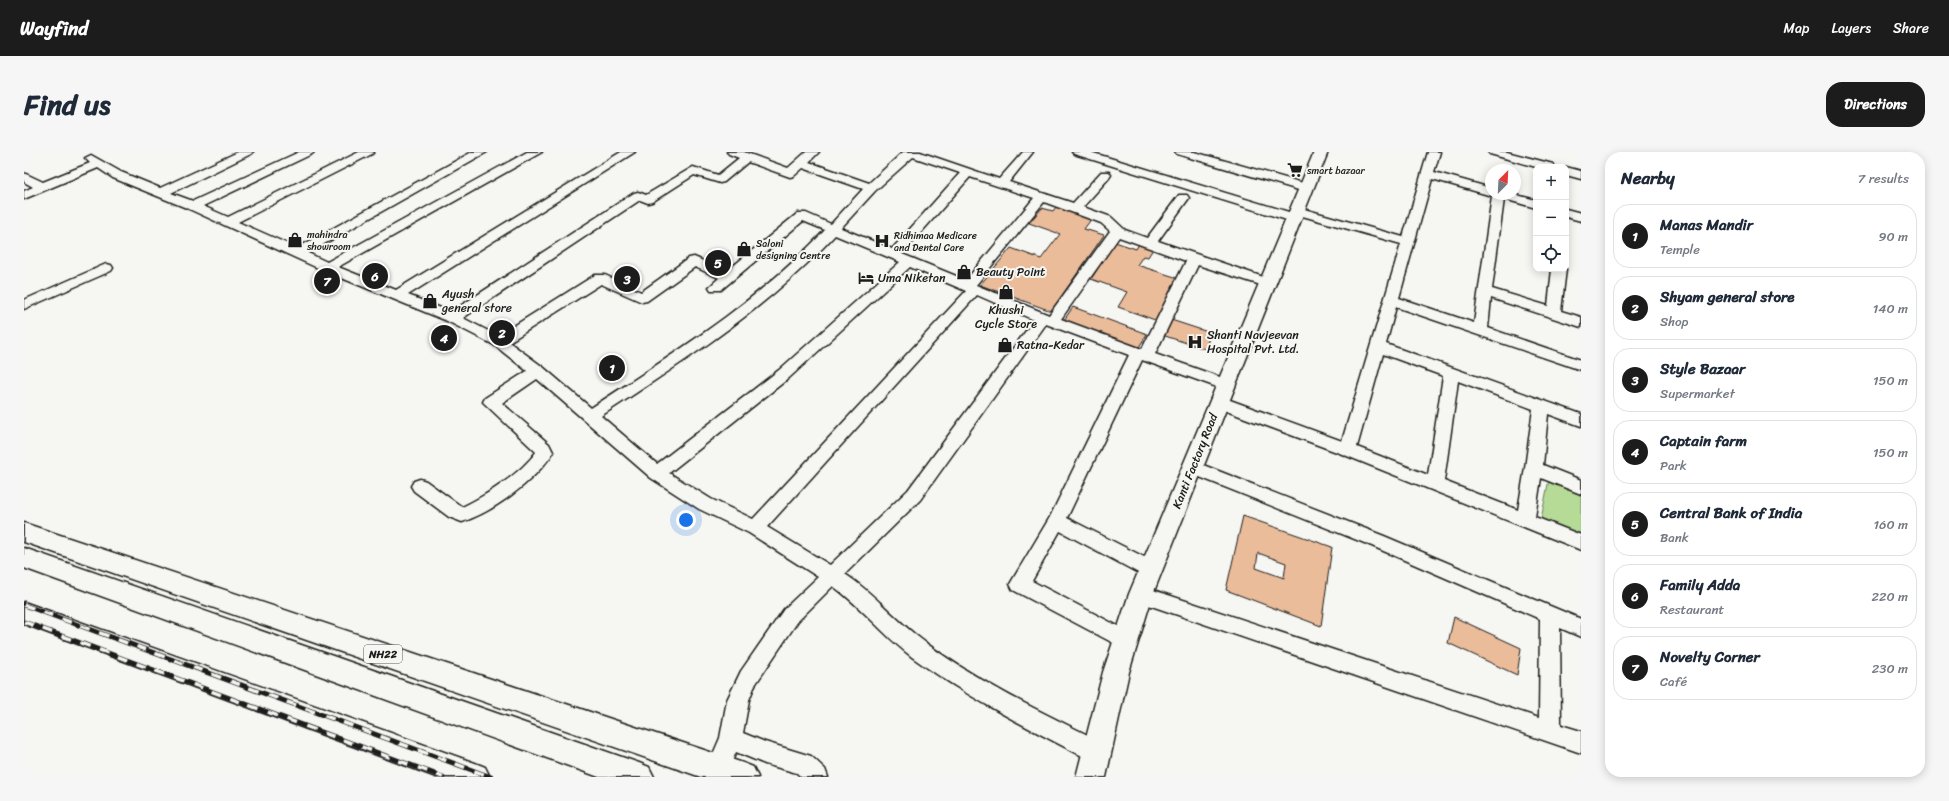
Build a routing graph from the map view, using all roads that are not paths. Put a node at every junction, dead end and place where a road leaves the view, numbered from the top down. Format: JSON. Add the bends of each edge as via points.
{"nodes":[{"id":1,"x":247,"y":152,"type":"edge"},
{"id":2,"x":308,"y":152,"type":"edge"},
{"id":3,"x":368,"y":152,"type":"edge"},
{"id":4,"x":481,"y":152,"type":"edge"},
{"id":5,"x":536,"y":152,"type":"edge"},
{"id":6,"x":629,"y":152,"type":"edge"},
{"id":7,"x":733,"y":152,"type":"edge"},
{"id":8,"x":813,"y":152,"type":"edge"},
{"id":9,"x":910,"y":152,"type":"edge"},
{"id":10,"x":946,"y":152,"type":"edge"},
{"id":11,"x":1078,"y":152,"type":"edge"},
{"id":12,"x":1182,"y":152,"type":"edge"},
{"id":13,"x":1321,"y":152,"type":"edge"},
{"id":14,"x":1434,"y":152,"type":"edge"},
{"id":15,"x":1494,"y":152,"type":"edge"},
{"id":16,"x":1028,"y":153,"type":"edge"},
{"id":17,"x":101,"y":155,"type":"edge"},
{"id":18,"x":747,"y":157,"type":"junction"},
{"id":19,"x":936,"y":161,"type":"junction"},
{"id":20,"x":801,"y":163,"type":"junction"},
{"id":21,"x":1538,"y":164,"type":"edge"},
{"id":22,"x":968,"y":172,"type":"junction"},
{"id":23,"x":1569,"y":173,"type":"edge"},
{"id":24,"x":1427,"y":174,"type":"junction"},
{"id":25,"x":1105,"y":175,"type":"dead end"},
{"id":26,"x":1581,"y":176,"type":"edge"},
{"id":27,"x":24,"y":177,"type":"edge"},
{"id":28,"x":1002,"y":183,"type":"junction"},
{"id":29,"x":42,"y":187,"type":"junction"},
{"id":30,"x":872,"y":188,"type":"junction"},
{"id":31,"x":1306,"y":188,"type":"junction"},
{"id":32,"x":1485,"y":190,"type":"edge"},
{"id":33,"x":160,"y":194,"type":"junction"},
{"id":34,"x":24,"y":195,"type":"edge"},
{"id":35,"x":1041,"y":197,"type":"junction"},
{"id":36,"x":1183,"y":198,"type":"dead end"},
{"id":37,"x":1497,"y":200,"type":"edge"},
{"id":38,"x":1521,"y":200,"type":"edge"},
{"id":39,"x":1533,"y":203,"type":"edge"},
{"id":40,"x":193,"y":206,"type":"junction"},
{"id":41,"x":1075,"y":208,"type":"junction"},
{"id":42,"x":1569,"y":214,"type":"edge"},
{"id":43,"x":1295,"y":215,"type":"junction"},
{"id":44,"x":1581,"y":217,"type":"edge"},
{"id":45,"x":228,"y":222,"type":"junction"},
{"id":46,"x":834,"y":229,"type":"junction"},
{"id":47,"x":1117,"y":230,"type":"junction"},
{"id":48,"x":1408,"y":242,"type":"junction"},
{"id":49,"x":1150,"y":243,"type":"junction"},
{"id":50,"x":298,"y":253,"type":"junction"},
{"id":51,"x":894,"y":255,"type":"junction"},
{"id":52,"x":1194,"y":259,"type":"junction"},
{"id":53,"x":909,"y":261,"type":"junction"},
{"id":54,"x":327,"y":267,"type":"junction"},
{"id":55,"x":106,"y":268,"type":"dead end"},
{"id":56,"x":1559,"y":272,"type":"edge"},
{"id":57,"x":729,"y":277,"type":"junction"},
{"id":58,"x":1267,"y":283,"type":"junction"},
{"id":59,"x":716,"y":287,"type":"dead end"},
{"id":60,"x":972,"y":288,"type":"junction"},
{"id":61,"x":1485,"y":291,"type":"junction"},
{"id":62,"x":397,"y":296,"type":"junction"},
{"id":63,"x":1391,"y":300,"type":"junction"},
{"id":64,"x":24,"y":305,"type":"edge"},
{"id":65,"x":1554,"y":313,"type":"junction"},
{"id":66,"x":452,"y":318,"type":"junction"},
{"id":67,"x":1048,"y":320,"type":"junction"},
{"id":68,"x":1581,"y":322,"type":"edge"},
{"id":69,"x":1480,"y":330,"type":"junction"},
{"id":70,"x":499,"y":342,"type":"junction"},
{"id":71,"x":1378,"y":347,"type":"junction"},
{"id":72,"x":1142,"y":354,"type":"junction"},
{"id":73,"x":1581,"y":365,"type":"edge"},
{"id":74,"x":538,"y":371,"type":"junction"},
{"id":75,"x":1451,"y":373,"type":"junction"},
{"id":76,"x":1222,"y":393,"type":"junction"},
{"id":77,"x":1541,"y":406,"type":"junction"},
{"id":78,"x":590,"y":416,"type":"junction"},
{"id":79,"x":1581,"y":420,"type":"edge"},
{"id":80,"x":1348,"y":450,"type":"junction"},
{"id":81,"x":1193,"y":467,"type":"junction"},
{"id":82,"x":1534,"y":468,"type":"junction"},
{"id":83,"x":657,"y":473,"type":"junction"},
{"id":84,"x":1435,"y":484,"type":"junction"},
{"id":85,"x":420,"y":486,"type":"dead end"},
{"id":86,"x":1581,"y":487,"type":"edge"},
{"id":87,"x":1057,"y":521,"type":"junction"},
{"id":88,"x":1525,"y":521,"type":"junction"},
{"id":89,"x":755,"y":528,"type":"junction"},
{"id":90,"x":24,"y":532,"type":"edge"},
{"id":91,"x":1581,"y":543,"type":"edge"},
{"id":92,"x":24,"y":558,"type":"edge"},
{"id":93,"x":1151,"y":570,"type":"junction"},
{"id":94,"x":831,"y":575,"type":"junction"},
{"id":95,"x":1142,"y":594,"type":"junction"},
{"id":96,"x":24,"y":612,"type":"edge"},
{"id":97,"x":1550,"y":615,"type":"junction"},
{"id":98,"x":1581,"y":628,"type":"edge"},
{"id":99,"x":1126,"y":640,"type":"junction"},
{"id":100,"x":1550,"y":731,"type":"junction"},
{"id":101,"x":731,"y":739,"type":"junction"},
{"id":102,"x":1581,"y":742,"type":"edge"},
{"id":103,"x":1096,"y":751,"type":"junction"},
{"id":104,"x":718,"y":768,"type":"junction"},
{"id":105,"x":475,"y":777,"type":"edge"},
{"id":106,"x":639,"y":777,"type":"edge"},
{"id":107,"x":742,"y":777,"type":"edge"},
{"id":108,"x":817,"y":777,"type":"edge"},
{"id":109,"x":1091,"y":777,"type":"edge"}],
"edges":[{"from":1,"to":33,"type":"street"},
{"from":2,"to":40,"type":"street"},
{"from":3,"to":45,"type":"street"},
{"from":4,"to":50,"type":"street"},
{"from":5,"to":54,"type":"street"},
{"from":6,"to":62,"type":"street"},
{"from":7,"to":18,"type":"street"},
{"from":8,"to":20,"type":"street"},
{"from":9,"to":19,"type":"street"},
{"from":9,"to":30,"type":"street"},
{"from":10,"to":19,"type":"street"},
{"from":11,"to":43,"type":"street"},
{"from":12,"to":31,"type":"street"},
{"from":13,"to":31,"type":"main road","name":"Kanti Factory Road"},
{"from":14,"to":24,"type":"street"},
{"from":15,"to":21,"type":"street"},
{"from":16,"to":28,"type":"street"},
{"from":17,"to":29,"type":"street"},
{"from":17,"to":33,"type":"street","via":[[117,175]]},
{"from":18,"to":20,"type":"street","via":[[790,172]]},
{"from":18,"to":66,"type":"street","via":[[720,179],[693,171],[648,200],[638,196]]},
{"from":19,"to":22,"type":"street"},
{"from":20,"to":30,"type":"street"},
{"from":22,"to":28,"type":"street"},
{"from":22,"to":51,"type":"street"},
{"from":23,"to":26,"type":"street"},
{"from":24,"to":32,"type":"street"},
{"from":24,"to":48,"type":"street"},
{"from":25,"to":41,"type":"street"},
{"from":27,"to":29,"type":"street"},
{"from":28,"to":35,"type":"street"},
{"from":29,"to":34,"type":"street"},
{"from":30,"to":46,"type":"street"},
{"from":31,"to":43,"type":"main road","name":"Kanti Factory Road"},
{"from":33,"to":40,"type":"street"},
{"from":35,"to":41,"type":"street"},
{"from":35,"to":60,"type":"street"},
{"from":36,"to":49,"type":"street"},
{"from":37,"to":61,"type":"street"},
{"from":38,"to":39,"type":"street"},
{"from":40,"to":45,"type":"street"},
{"from":41,"to":47,"type":"street","via":[[1106,220]]},
{"from":42,"to":44,"type":"street"},
{"from":43,"to":48,"type":"street"},
{"from":43,"to":58,"type":"main road","name":"Kanti Factory Road"},
{"from":45,"to":50,"type":"street"},
{"from":46,"to":51,"type":"street"},
{"from":46,"to":57,"type":"street","via":[[802,216]]},
{"from":46,"to":78,"type":"street","via":[[750,305],[672,362]]},
{"from":47,"to":49,"type":"street","via":[[1120,234]]},
{"from":47,"to":67,"type":"street"},
{"from":48,"to":63,"type":"street"},
{"from":49,"to":52,"type":"street"},
{"from":50,"to":54,"type":"street"},
{"from":51,"to":53,"type":"street"},
{"from":52,"to":58,"type":"street"},
{"from":52,"to":72,"type":"street"},
{"from":53,"to":60,"type":"street"},
{"from":53,"to":83,"type":"street","via":[[784,374]]},
{"from":54,"to":62,"type":"street"},
{"from":55,"to":64,"type":"street"},
{"from":56,"to":65,"type":"street"},
{"from":57,"to":59,"type":"street"},
{"from":57,"to":70,"type":"street","via":[[694,261],[642,298],[600,278]]},
{"from":58,"to":76,"type":"main road","name":"Kanti Factory Road"},
{"from":60,"to":67,"type":"street"},
{"from":60,"to":89,"type":"street"},
{"from":61,"to":65,"type":"street"},
{"from":61,"to":69,"type":"street"},
{"from":62,"to":66,"type":"street"},
{"from":63,"to":69,"type":"street"},
{"from":63,"to":71,"type":"street"},
{"from":65,"to":68,"type":"street"},
{"from":66,"to":70,"type":"street"},
{"from":67,"to":72,"type":"street"},
{"from":67,"to":94,"type":"street","via":[[914,495]]},
{"from":69,"to":73,"type":"street"},
{"from":70,"to":74,"type":"street"},
{"from":71,"to":75,"type":"street"},
{"from":71,"to":80,"type":"street"},
{"from":72,"to":76,"type":"street"},
{"from":72,"to":87,"type":"street"},
{"from":74,"to":78,"type":"street"},
{"from":74,"to":85,"type":"street","via":[[491,402],[543,448],[545,452],[536,465],[475,511],[462,515]]},
{"from":75,"to":77,"type":"street"},
{"from":75,"to":84,"type":"street"},
{"from":76,"to":80,"type":"street"},
{"from":76,"to":81,"type":"main road","name":"Kanti Factory Road"},
{"from":77,"to":79,"type":"street"},
{"from":77,"to":82,"type":"street"},
{"from":78,"to":83,"type":"street"},
{"from":80,"to":84,"type":"street"},
{"from":81,"to":93,"type":"main road","name":"Kanti Factory Road"},
{"from":81,"to":97,"type":"street","via":[[1378,541]]},
{"from":82,"to":86,"type":"street"},
{"from":82,"to":88,"type":"street"},
{"from":83,"to":89,"type":"street","via":[[704,504]]},
{"from":84,"to":88,"type":"street"},
{"from":87,"to":93,"type":"street"},
{"from":87,"to":99,"type":"street","via":[[1020,584]]},
{"from":88,"to":91,"type":"street"},
{"from":89,"to":94,"type":"street"},
{"from":90,"to":104,"type":"main road","number":"NH22"},
{"from":92,"to":106,"type":"main road","number":"NH22"},
{"from":93,"to":95,"type":"main road","name":"Kanti Factory Road"},
{"from":94,"to":101,"type":"street","via":[[791,615],[748,678],[738,700]]},
{"from":94,"to":103,"type":"street","via":[[856,592],[918,649],[957,676],[1012,709]]},
{"from":95,"to":99,"type":"main road","name":"Kanti Factory Road"},
{"from":95,"to":100,"type":"street"},
{"from":96,"to":105,"type":"main road"},
{"from":97,"to":98,"type":"street"},
{"from":97,"to":100,"type":"street"},
{"from":99,"to":103,"type":"main road","name":"Kanti Factory Road"},
{"from":100,"to":102,"type":"street"},
{"from":101,"to":104,"type":"street"},
{"from":101,"to":108,"type":"street","via":[[765,753],[803,764]]},
{"from":103,"to":109,"type":"main road","name":"Kanti Factory Road"},
{"from":104,"to":107,"type":"main road","number":"NH22"}]}
